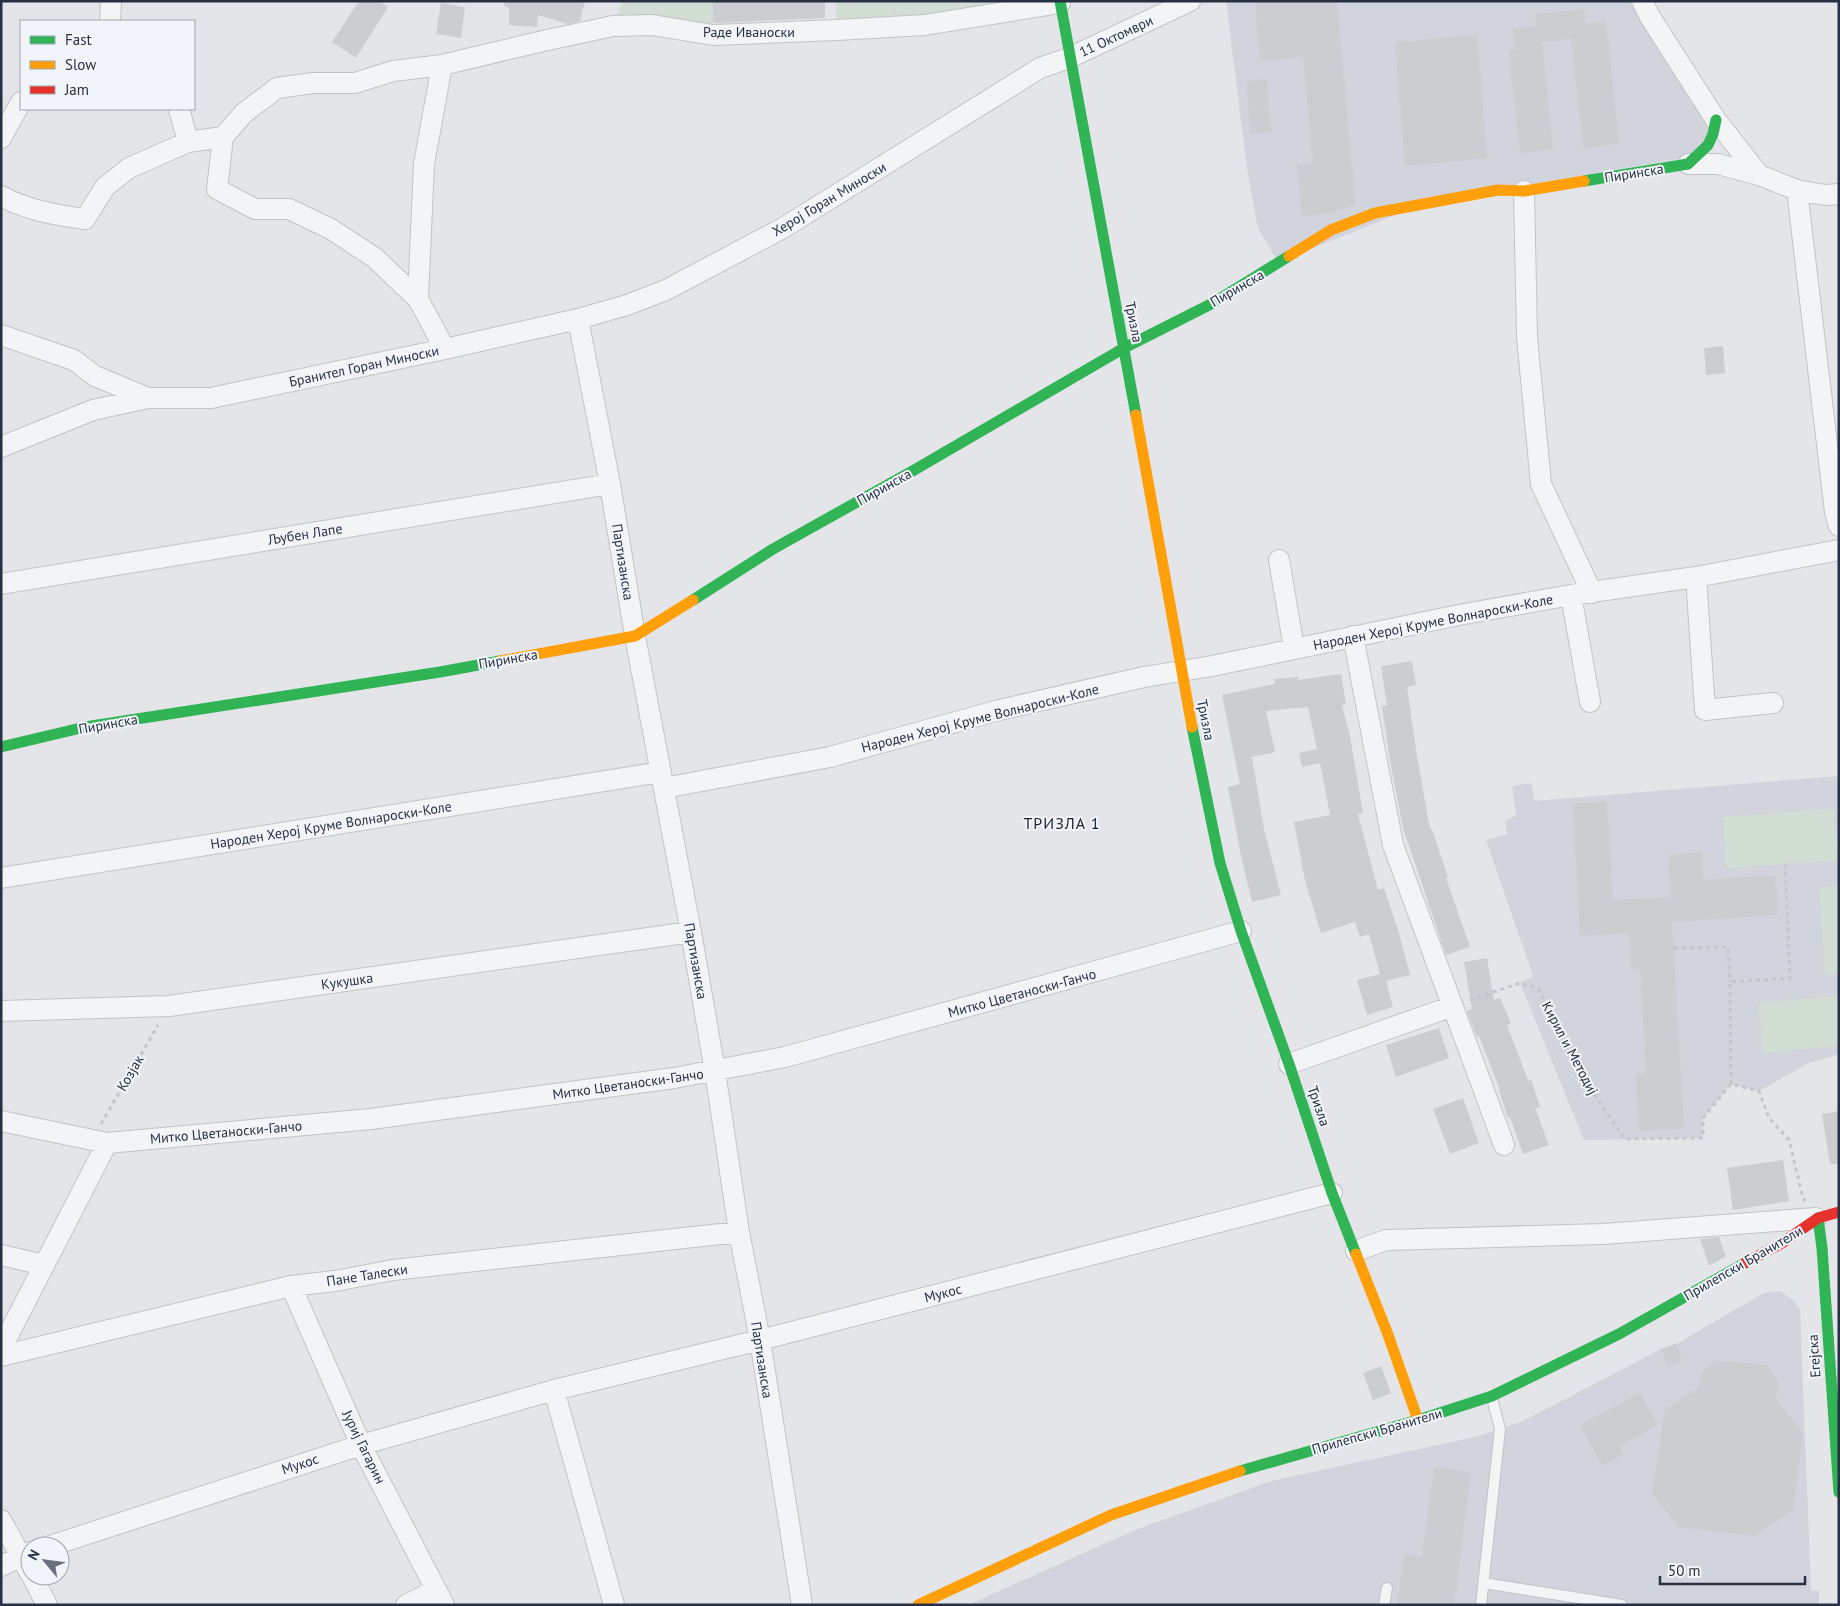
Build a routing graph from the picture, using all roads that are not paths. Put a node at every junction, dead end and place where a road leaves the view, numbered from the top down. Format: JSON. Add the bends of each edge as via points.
{"nodes":[{"id":1,"x":111,"y":1,"type":"edge"},
{"id":2,"x":1190,"y":1,"type":"edge"},
{"id":3,"x":1642,"y":1,"type":"edge"},
{"id":4,"x":1060,"y":2,"type":"edge"},
{"id":5,"x":110,"y":20,"type":"edge"},
{"id":6,"x":1069,"y":58,"type":"junction"},
{"id":7,"x":442,"y":65,"type":"junction"},
{"id":8,"x":20,"y":104,"type":"edge"},
{"id":9,"x":179,"y":110,"type":"edge"},
{"id":10,"x":1716,"y":120,"type":"junction"},
{"id":11,"x":223,"y":137,"type":"junction"},
{"id":12,"x":1,"y":138,"type":"edge"},
{"id":13,"x":188,"y":142,"type":"junction"},
{"id":14,"x":1688,"y":164,"type":"junction"},
{"id":15,"x":1759,"y":175,"type":"junction"},
{"id":16,"x":1797,"y":190,"type":"junction"},
{"id":17,"x":1524,"y":191,"type":"junction"},
{"id":18,"x":1839,"y":194,"type":"edge"},
{"id":19,"x":1,"y":196,"type":"edge"},
{"id":20,"x":418,"y":299,"type":"junction"},
{"id":21,"x":578,"y":319,"type":"junction"},
{"id":22,"x":1,"y":335,"type":"edge"},
{"id":23,"x":1124,"y":348,"type":"junction"},
{"id":24,"x":445,"y":349,"type":"junction"},
{"id":25,"x":148,"y":398,"type":"junction"},
{"id":26,"x":1,"y":447,"type":"edge"},
{"id":27,"x":610,"y":484,"type":"junction"},
{"id":28,"x":1839,"y":526,"type":"edge"},
{"id":29,"x":1839,"y":550,"type":"edge"},
{"id":30,"x":1279,"y":560,"type":"dead end"},
{"id":31,"x":1696,"y":577,"type":"junction"},
{"id":32,"x":1,"y":584,"type":"edge"},
{"id":33,"x":1592,"y":593,"type":"junction"},
{"id":34,"x":1571,"y":595,"type":"junction"},
{"id":35,"x":635,"y":636,"type":"junction"},
{"id":36,"x":1353,"y":636,"type":"junction"},
{"id":37,"x":1294,"y":648,"type":"junction"},
{"id":38,"x":1181,"y":670,"type":"junction"},
{"id":39,"x":1590,"y":702,"type":"dead end"},
{"id":40,"x":1773,"y":703,"type":"dead end"},
{"id":41,"x":1,"y":747,"type":"edge"},
{"id":42,"x":663,"y":780,"type":"junction"},
{"id":43,"x":1,"y":878,"type":"edge"},
{"id":44,"x":1241,"y":931,"type":"junction"},
{"id":45,"x":691,"y":932,"type":"junction"},
{"id":46,"x":1453,"y":1006,"type":"junction"},
{"id":47,"x":1,"y":1011,"type":"edge"},
{"id":48,"x":1288,"y":1064,"type":"junction"},
{"id":49,"x":715,"y":1071,"type":"junction"},
{"id":50,"x":1,"y":1121,"type":"edge"},
{"id":51,"x":100,"y":1141,"type":"junction"},
{"id":52,"x":1504,"y":1145,"type":"dead end"},
{"id":53,"x":1332,"y":1193,"type":"junction"},
{"id":54,"x":1839,"y":1212,"type":"edge"},
{"id":55,"x":1818,"y":1218,"type":"junction"},
{"id":56,"x":739,"y":1232,"type":"junction"},
{"id":57,"x":1356,"y":1251,"type":"junction"},
{"id":58,"x":1,"y":1255,"type":"edge"},
{"id":59,"x":44,"y":1265,"type":"junction"},
{"id":60,"x":291,"y":1286,"type":"junction"},
{"id":61,"x":760,"y":1340,"type":"junction"},
{"id":62,"x":1,"y":1349,"type":"edge"},
{"id":63,"x":1,"y":1356,"type":"edge"},
{"id":64,"x":554,"y":1390,"type":"junction"},
{"id":65,"x":1492,"y":1396,"type":"junction"},
{"id":66,"x":1418,"y":1420,"type":"junction"},
{"id":67,"x":361,"y":1445,"type":"junction"},
{"id":68,"x":1838,"y":1482,"type":"edge"},
{"id":69,"x":1,"y":1520,"type":"edge"},
{"id":70,"x":70,"y":1540,"type":"edge"},
{"id":71,"x":20,"y":1551,"type":"edge"},
{"id":72,"x":20,"y":1565,"type":"edge"},
{"id":73,"x":1,"y":1566,"type":"edge"},
{"id":74,"x":1484,"y":1583,"type":"junction"},
{"id":75,"x":38,"y":1586,"type":"edge"},
{"id":76,"x":1387,"y":1588,"type":"dead end"},
{"id":77,"x":440,"y":1597,"type":"edge"},
{"id":78,"x":1570,"y":1601,"type":"edge"},
{"id":79,"x":47,"y":1605,"type":"edge"},
{"id":80,"x":406,"y":1605,"type":"edge"},
{"id":81,"x":614,"y":1605,"type":"edge"},
{"id":82,"x":802,"y":1605,"type":"edge"},
{"id":83,"x":918,"y":1605,"type":"edge"},
{"id":84,"x":1384,"y":1605,"type":"edge"},
{"id":85,"x":1481,"y":1605,"type":"edge"},
{"id":86,"x":1622,"y":1605,"type":"edge"}],
"edges":[{"from":1,"to":5,"type":"street"},
{"from":2,"to":6,"type":"street","name":"11 Октомври"},
{"from":3,"to":10,"type":"street"},
{"from":4,"to":6,"type":"street","name":"Тризла"},
{"from":4,"to":7,"type":"street","name":"Раде Иваноски","via":[[925,25],[837,30],[712,35],[652,25],[613,26]]},
{"from":6,"to":21,"type":"street","name":"Херој Горан Миноски","via":[[1040,68],[775,232],[666,290]]},
{"from":6,"to":23,"type":"street","name":"Тризла"},
{"from":7,"to":11,"type":"street","name":"Раде Иваноски","via":[[393,71],[355,83],[313,83],[277,88],[244,113]]},
{"from":7,"to":20,"type":"street","via":[[424,164]]},
{"from":8,"to":12,"type":"street"},
{"from":9,"to":13,"type":"street"},
{"from":10,"to":14,"type":"street","via":[[1713,137],[1700,155]]},
{"from":10,"to":15,"type":"street"},
{"from":11,"to":13,"type":"street"},
{"from":11,"to":20,"type":"street","via":[[217,189],[255,209],[289,209],[331,229],[374,258]]},
{"from":13,"to":19,"type":"street","via":[[129,168],[105,187],[84,218],[53,215],[18,205]]},
{"from":14,"to":15,"type":"street","via":[[1718,164]]},
{"from":14,"to":17,"type":"street","name":"Пиринска"},
{"from":15,"to":16,"type":"street"},
{"from":16,"to":18,"type":"street"},
{"from":16,"to":28,"type":"street"},
{"from":17,"to":23,"type":"street","name":"Пиринска","via":[[1498,190],[1375,213],[1332,230],[1213,302]]},
{"from":17,"to":33,"type":"street","via":[[1527,337],[1541,484]]},
{"from":20,"to":24,"type":"street"},
{"from":21,"to":24,"type":"street","name":"Бранител Горан Миноски"},
{"from":21,"to":27,"type":"street","name":"Партизанска"},
{"from":22,"to":25,"type":"street","name":"Бранител Горан Миноски","via":[[74,360],[94,376]]},
{"from":23,"to":35,"type":"street","name":"Пиринска","via":[[773,549]]},
{"from":23,"to":38,"type":"street","name":"Тризла"},
{"from":24,"to":25,"type":"street","name":"Бранител Горан Миноски","via":[[211,398]]},
{"from":25,"to":26,"type":"street","name":"Бранител Горан Миноски","via":[[93,410]]},
{"from":27,"to":32,"type":"street","name":"Љубен Лапе"},
{"from":27,"to":35,"type":"street","name":"Партизанска"},
{"from":29,"to":31,"type":"street","name":"Народен Херој Круме Волнароски-Коле"},
{"from":30,"to":37,"type":"street","name":"Народен Херој Круме Волнароски-Коле"},
{"from":31,"to":33,"type":"street","name":"Народен Херој Круме Волнароски-Коле"},
{"from":31,"to":40,"type":"street","via":[[1704,710]]},
{"from":33,"to":34,"type":"street","name":"Народен Херој Круме Волнароски-Коле"},
{"from":34,"to":36,"type":"street","name":"Народен Херој Круме Волнароски-Коле"},
{"from":34,"to":39,"type":"street","name":"Народен Херој Круме Волнароски-Коле"},
{"from":35,"to":41,"type":"street","name":"Пиринска","via":[[440,672],[85,727]]},
{"from":35,"to":42,"type":"street","name":"Партизанска"},
{"from":36,"to":37,"type":"street","name":"Народен Херој Круме Волнароски-Коле"},
{"from":36,"to":46,"type":"street","via":[[1393,845]]},
{"from":37,"to":38,"type":"street","name":"Народен Херој Круме Волнароски-Коле"},
{"from":38,"to":42,"type":"street","name":"Народен Херој Круме Волнароски-Коле","via":[[999,710],[830,758]]},
{"from":38,"to":44,"type":"street","name":"Тризла","via":[[1220,863]]},
{"from":42,"to":43,"type":"street","name":"Народен Херој Круме Волнароски-Коле"},
{"from":42,"to":45,"type":"street","name":"Партизанска"},
{"from":44,"to":48,"type":"street","name":"Тризла"},
{"from":44,"to":49,"type":"street","name":"Митко Цветаноски-Ганчо","via":[[785,1058]]},
{"from":45,"to":47,"type":"street","name":"Кукушка","via":[[169,1006]]},
{"from":45,"to":49,"type":"street","name":"Партизанска"},
{"from":46,"to":48,"type":"street"},
{"from":46,"to":52,"type":"street"},
{"from":48,"to":53,"type":"street","name":"Тризла"},
{"from":49,"to":51,"type":"street","name":"Митко Цветаноски-Ганчо","via":[[372,1119]]},
{"from":49,"to":56,"type":"street","name":"Партизанска"},
{"from":50,"to":51,"type":"street","name":"Митко Цветаноски-Ганчо"},
{"from":51,"to":59,"type":"street"},
{"from":53,"to":57,"type":"street","name":"Тризла"},
{"from":53,"to":61,"type":"street","name":"Мукос"},
{"from":54,"to":55,"type":"street","name":"Прилепски Бранители"},
{"from":55,"to":57,"type":"street","name":"Прилепски Бранители","via":[[1603,1234],[1386,1240]]},
{"from":55,"to":65,"type":"street","name":"Прилепски Бранители","via":[[1782,1242],[1620,1334]]},
{"from":55,"to":68,"type":"street","name":"Егејска"},
{"from":56,"to":60,"type":"street","name":"Пане Талески","via":[[421,1267]]},
{"from":56,"to":61,"type":"street","name":"Партизанска"},
{"from":57,"to":66,"type":"street","name":"Тризла"},
{"from":58,"to":59,"type":"street"},
{"from":59,"to":62,"type":"street"},
{"from":60,"to":63,"type":"street","name":"Пане Талески"},
{"from":60,"to":67,"type":"street","name":"Јуриј Гагарин"},
{"from":61,"to":64,"type":"street","name":"Мукос"},
{"from":61,"to":82,"type":"street","name":"Партизанска"},
{"from":64,"to":67,"type":"street","name":"Мукос"},
{"from":64,"to":81,"type":"street"},
{"from":65,"to":66,"type":"street","name":"Прилепски Бранители"},
{"from":65,"to":74,"type":"lane","via":[[1500,1429]]},
{"from":66,"to":83,"type":"street","name":"Прилепски Бранители","via":[[1214,1479],[1111,1515]]},
{"from":67,"to":70,"type":"street","name":"Мукос"},
{"from":67,"to":77,"type":"street","name":"Јуриј Гагарин"},
{"from":69,"to":71,"type":"street"},
{"from":72,"to":73,"type":"street"},
{"from":74,"to":78,"type":"lane"},
{"from":74,"to":85,"type":"lane"},
{"from":75,"to":79,"type":"street"},
{"from":76,"to":84,"type":"lane"},
{"from":77,"to":80,"type":"street"},
{"from":78,"to":86,"type":"lane"}]}
